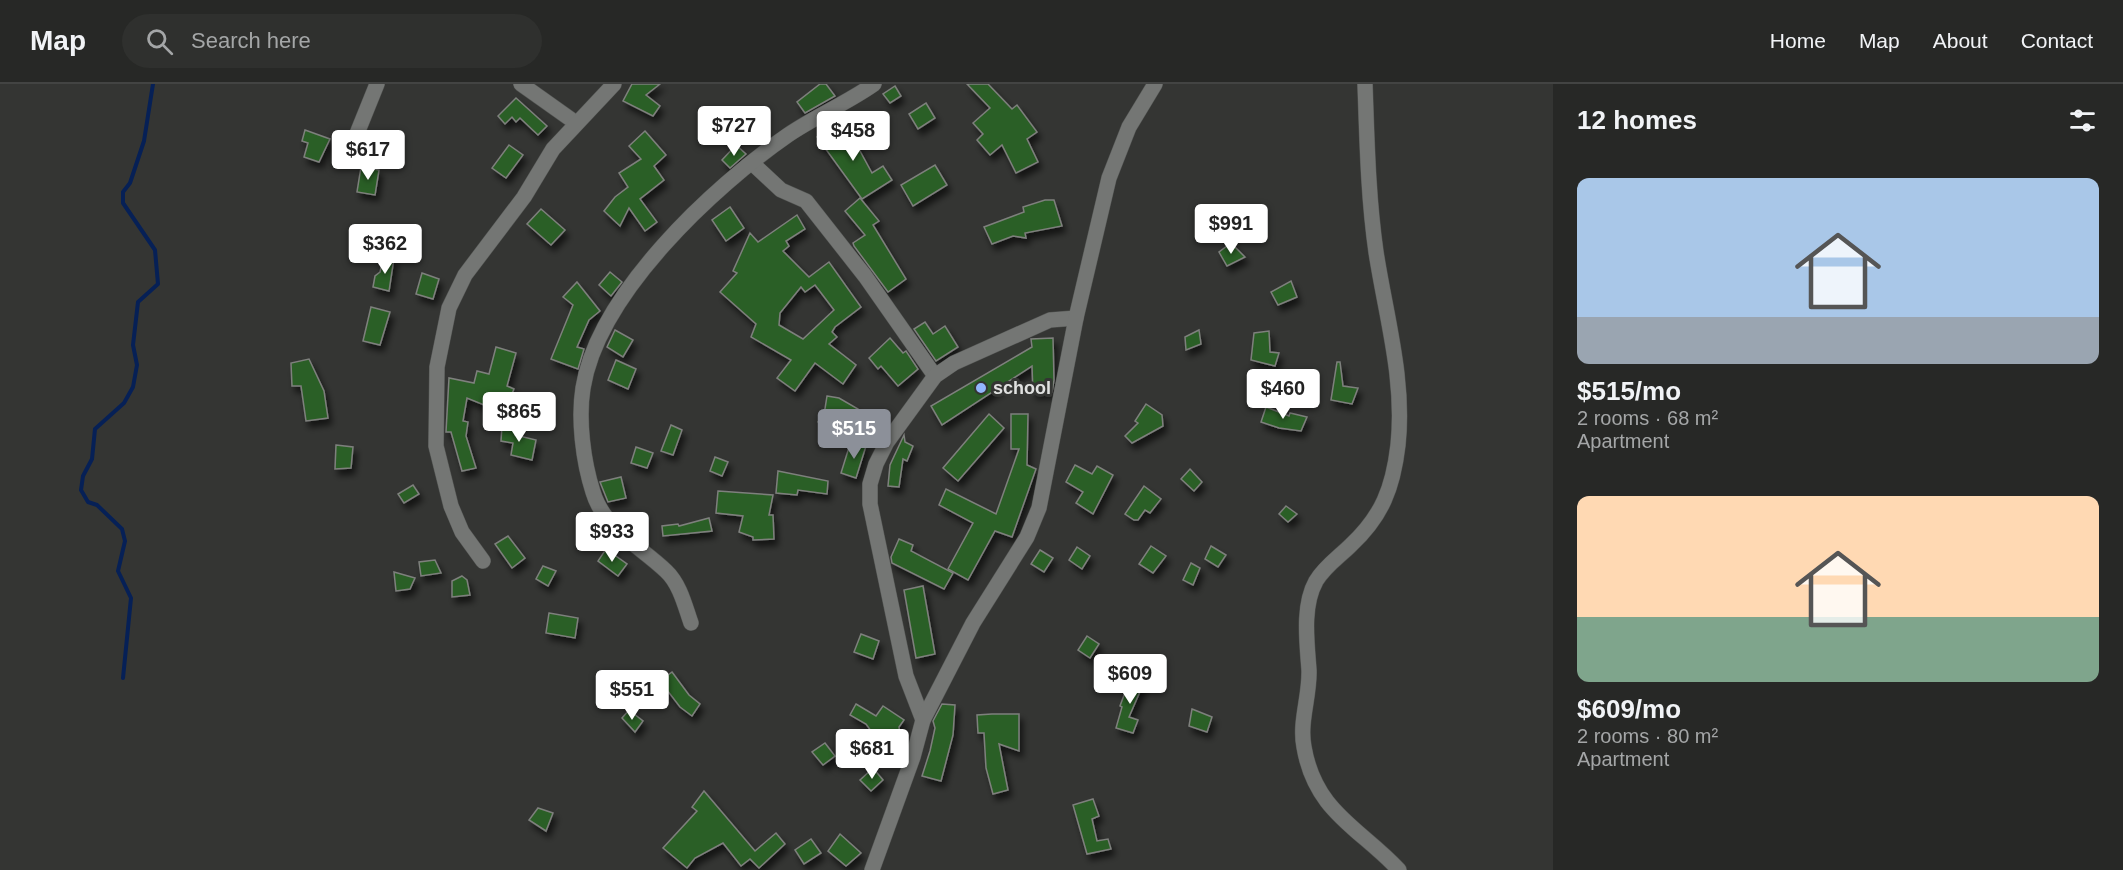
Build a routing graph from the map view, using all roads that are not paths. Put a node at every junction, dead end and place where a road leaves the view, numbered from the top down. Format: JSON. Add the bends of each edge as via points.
{"nodes":[{"id":1,"x":377,"y":84,"type":"edge"},
{"id":2,"x":521,"y":84,"type":"edge"},
{"id":3,"x":614,"y":84,"type":"edge"},
{"id":4,"x":874,"y":84,"type":"edge"},
{"id":5,"x":1155,"y":84,"type":"edge"},
{"id":6,"x":1365,"y":84,"type":"edge"},
{"id":7,"x":576,"y":123,"type":"junction"},
{"id":8,"x":356,"y":136,"type":"dead end"},
{"id":9,"x":752,"y":163,"type":"junction"},
{"id":10,"x":1076,"y":318,"type":"junction"},
{"id":11,"x":935,"y":376,"type":"junction"},
{"id":12,"x":483,"y":561,"type":"dead end"},
{"id":13,"x":691,"y":623,"type":"dead end"},
{"id":14,"x":923,"y":720,"type":"junction"},
{"id":15,"x":872,"y":870,"type":"edge"},
{"id":16,"x":1399,"y":870,"type":"edge"}],
"edges":[{"from":1,"to":8,"type":"street"},
{"from":2,"to":7,"type":"street"},
{"from":3,"to":7,"type":"street"},
{"from":4,"to":9,"type":"street","via":[[789,135]]},
{"from":5,"to":10,"type":"street","via":[[1116,157]]},
{"from":6,"to":16,"type":"street","via":[[1370,205],[1398,372],[1398,446],[1380,514],[1328,565],[1311,594],[1304,747],[1317,785],[1331,808]]},
{"from":7,"to":12,"type":"street","via":[[553,149],[524,196],[465,275],[449,308],[443,333],[437,367],[436,446],[451,506],[462,532]]},
{"from":9,"to":11,"type":"street","via":[[781,190],[806,201],[866,276]]},
{"from":9,"to":13,"type":"street","via":[[677,229],[649,262],[594,350],[583,388],[585,456],[593,494],[628,541],[675,581]]},
{"from":10,"to":11,"type":"street","via":[[1042,324],[954,363]]},
{"from":10,"to":14,"type":"street","via":[[1039,508],[1027,537],[973,623]]},
{"from":11,"to":14,"type":"street","via":[[887,442],[870,484],[870,504],[906,676]]},
{"from":14,"to":15,"type":"street"}]}
